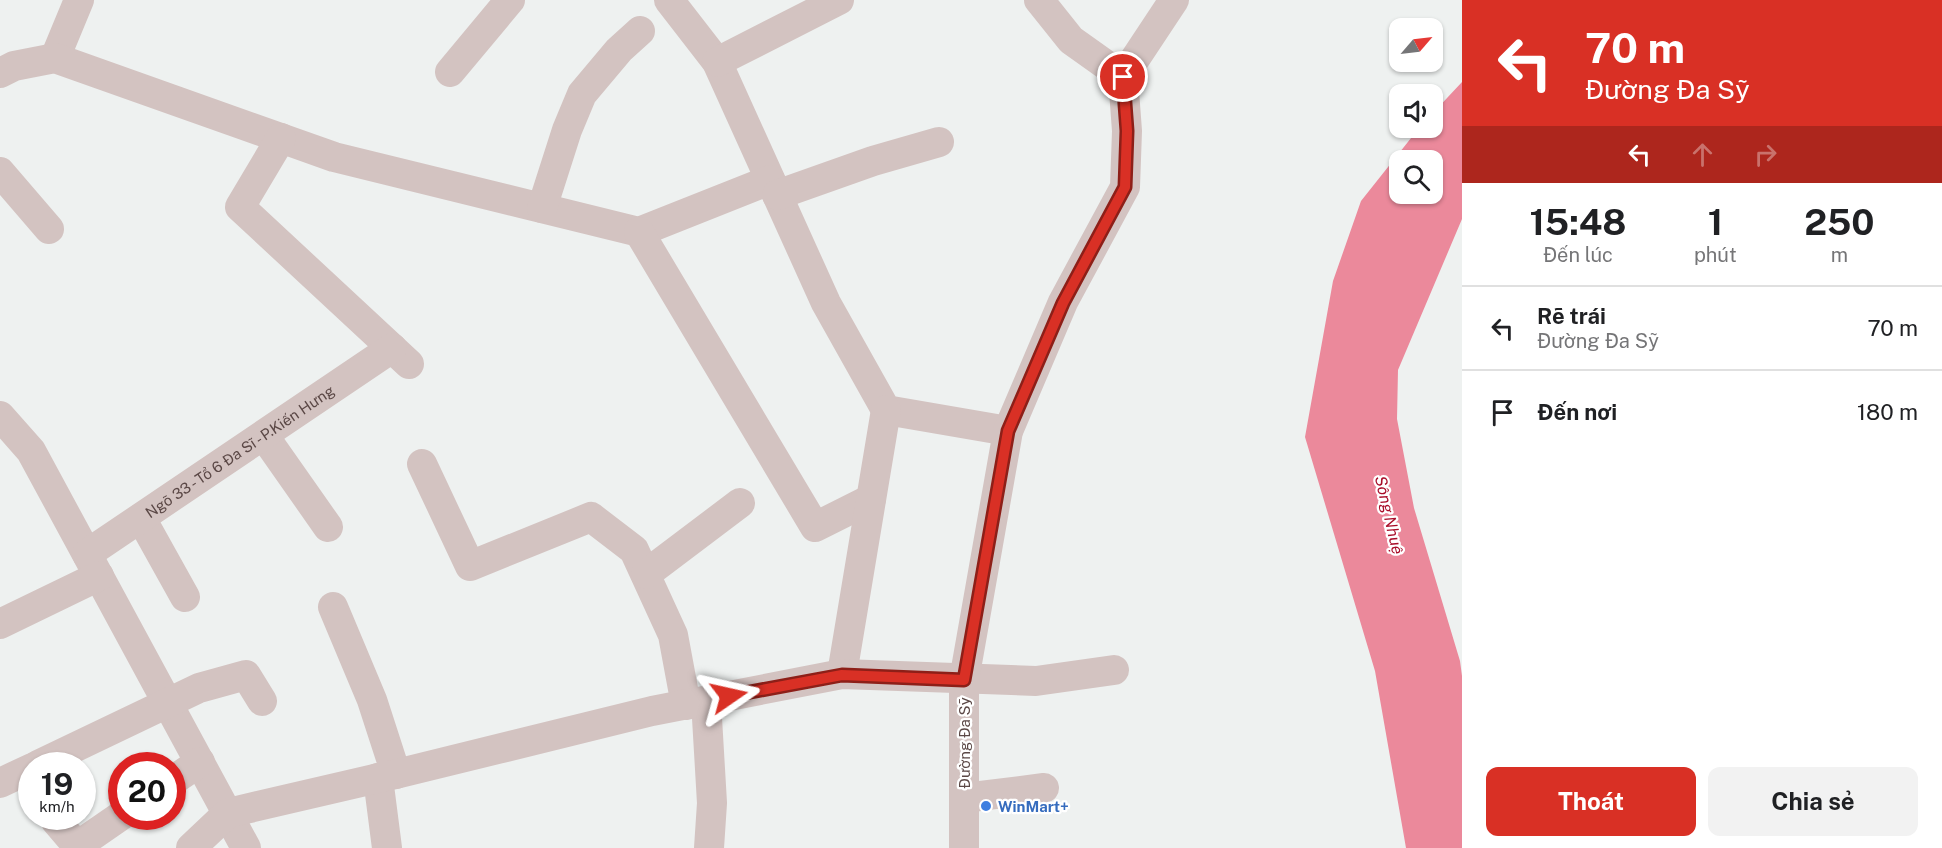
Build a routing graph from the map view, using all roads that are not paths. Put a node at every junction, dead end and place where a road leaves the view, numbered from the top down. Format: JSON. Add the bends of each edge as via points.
{"nodes":[{"id":1,"x":80,"y":0,"type":"edge"},
{"id":2,"x":510,"y":0,"type":"edge"},
{"id":3,"x":669,"y":0,"type":"edge"},
{"id":4,"x":839,"y":0,"type":"edge"},
{"id":5,"x":1039,"y":0,"type":"edge"},
{"id":6,"x":1174,"y":0,"type":"edge"},
{"id":7,"x":640,"y":31,"type":"dead end"},
{"id":8,"x":55,"y":57,"type":"junction"},
{"id":9,"x":717,"y":62,"type":"junction"},
{"id":10,"x":5,"y":63,"type":"edge"},
{"id":11,"x":450,"y":72,"type":"dead end"},
{"id":12,"x":1123,"y":77,"type":"junction"},
{"id":13,"x":281,"y":138,"type":"junction"},
{"id":14,"x":939,"y":142,"type":"dead end"},
{"id":15,"x":0,"y":172,"type":"edge"},
{"id":16,"x":774,"y":187,"type":"junction"},
{"id":17,"x":542,"y":208,"type":"junction"},
{"id":18,"x":49,"y":229,"type":"dead end"},
{"id":19,"x":639,"y":232,"type":"junction"},
{"id":20,"x":886,"y":410,"type":"junction"},
{"id":21,"x":0,"y":416,"type":"edge"},
{"id":22,"x":1008,"y":431,"type":"junction"},
{"id":23,"x":264,"y":436,"type":"junction"},
{"id":24,"x":422,"y":464,"type":"dead end"},
{"id":25,"x":871,"y":499,"type":"junction"},
{"id":26,"x":740,"y":503,"type":"dead end"},
{"id":27,"x":141,"y":518,"type":"junction"},
{"id":28,"x":328,"y":527,"type":"dead end"},
{"id":29,"x":93,"y":565,"type":"junction"},
{"id":30,"x":646,"y":574,"type":"junction"},
{"id":31,"x":185,"y":597,"type":"dead end"},
{"id":32,"x":333,"y":607,"type":"dead end"},
{"id":33,"x":0,"y":624,"type":"edge"},
{"id":34,"x":1114,"y":670,"type":"dead end"},
{"id":35,"x":842,"y":675,"type":"junction"},
{"id":36,"x":964,"y":680,"type":"junction"},
{"id":37,"x":262,"y":701,"type":"dead end"},
{"id":38,"x":696,"y":703,"type":"junction"},
{"id":39,"x":168,"y":704,"type":"junction"},
{"id":40,"x":66,"y":752,"type":"edge"},
{"id":41,"x":200,"y":762,"type":"junction"},
{"id":42,"x":186,"y":772,"type":"edge"},
{"id":43,"x":18,"y":775,"type":"edge"},
{"id":44,"x":387,"y":776,"type":"junction"},
{"id":45,"x":0,"y":783,"type":"edge"},
{"id":46,"x":1044,"y":788,"type":"dead end"},
{"id":47,"x":964,"y":798,"type":"junction"},
{"id":48,"x":228,"y":813,"type":"junction"},
{"id":49,"x":108,"y":825,"type":"edge"},
{"id":50,"x":64,"y":830,"type":"edge"},
{"id":51,"x":78,"y":847,"type":"edge"},
{"id":52,"x":191,"y":848,"type":"edge"},
{"id":53,"x":246,"y":848,"type":"edge"},
{"id":54,"x":387,"y":848,"type":"edge"},
{"id":55,"x":709,"y":848,"type":"edge"},
{"id":56,"x":963,"y":848,"type":"edge"}],
"edges":[{"from":1,"to":8,"type":"street"},
{"from":2,"to":11,"type":"street"},
{"from":3,"to":9,"type":"street"},
{"from":4,"to":9,"type":"street"},
{"from":5,"to":12,"type":"street","via":[[1071,40]]},
{"from":6,"to":12,"type":"street"},
{"from":7,"to":17,"type":"street","via":[[582,94]]},
{"from":8,"to":10,"type":"street"},
{"from":8,"to":13,"type":"street"},
{"from":9,"to":16,"type":"street"},
{"from":12,"to":22,"type":"street","name":"Đường Đa Sỹ","via":[[1127,131],[1125,187],[1063,303]]},
{"from":13,"to":17,"type":"street","via":[[334,157]]},
{"from":13,"to":23,"type":"street","name":"Ngõ 33 - Tổ 6 Đa Sĩ - P.Kiến Hưng","via":[[240,207],[400,356]]},
{"from":14,"to":16,"type":"street"},
{"from":15,"to":18,"type":"street"},
{"from":16,"to":19,"type":"street"},
{"from":16,"to":20,"type":"street","via":[[826,303]]},
{"from":17,"to":19,"type":"street"},
{"from":19,"to":25,"type":"street","via":[[815,527]]},
{"from":20,"to":22,"type":"street"},
{"from":20,"to":25,"type":"street"},
{"from":21,"to":29,"type":"street","via":[[31,451]]},
{"from":22,"to":36,"type":"street","name":"Đường Đa Sỹ"},
{"from":23,"to":27,"type":"street","name":"Ngõ 33 - Tổ 6 Đa Sĩ - P.Kiến Hưng"},
{"from":23,"to":28,"type":"street"},
{"from":24,"to":30,"type":"street","via":[[470,566],[591,517],[634,550]]},
{"from":25,"to":35,"type":"street"},
{"from":26,"to":30,"type":"street"},
{"from":27,"to":29,"type":"street","name":"Ngõ 33 - Tổ 6 Đa Sĩ - P.Kiến Hưng"},
{"from":27,"to":31,"type":"street"},
{"from":29,"to":33,"type":"street","name":"Ngõ 33 - Tổ 6 Đa Sĩ - P.Kiến Hưng"},
{"from":29,"to":39,"type":"street"},
{"from":30,"to":38,"type":"street","via":[[673,635]]},
{"from":32,"to":44,"type":"street","via":[[372,700]]},
{"from":34,"to":36,"type":"street","via":[[1036,681]]},
{"from":35,"to":36,"type":"street"},
{"from":35,"to":38,"type":"street"},
{"from":36,"to":47,"type":"street","name":"Đường Đa Sỹ"},
{"from":37,"to":39,"type":"street","via":[[246,675],[199,688]]},
{"from":38,"to":44,"type":"street"},
{"from":38,"to":55,"type":"street","via":[[712,802]]},
{"from":39,"to":40,"type":"street"},
{"from":39,"to":41,"type":"street"},
{"from":41,"to":42,"type":"street"},
{"from":41,"to":48,"type":"street"},
{"from":43,"to":45,"type":"street"},
{"from":44,"to":48,"type":"street"},
{"from":44,"to":54,"type":"street"},
{"from":46,"to":47,"type":"street"},
{"from":47,"to":56,"type":"street","name":"Đường Đa Sỹ"},
{"from":48,"to":52,"type":"street"},
{"from":48,"to":53,"type":"street"},
{"from":49,"to":51,"type":"street"},
{"from":50,"to":51,"type":"street"}]}
